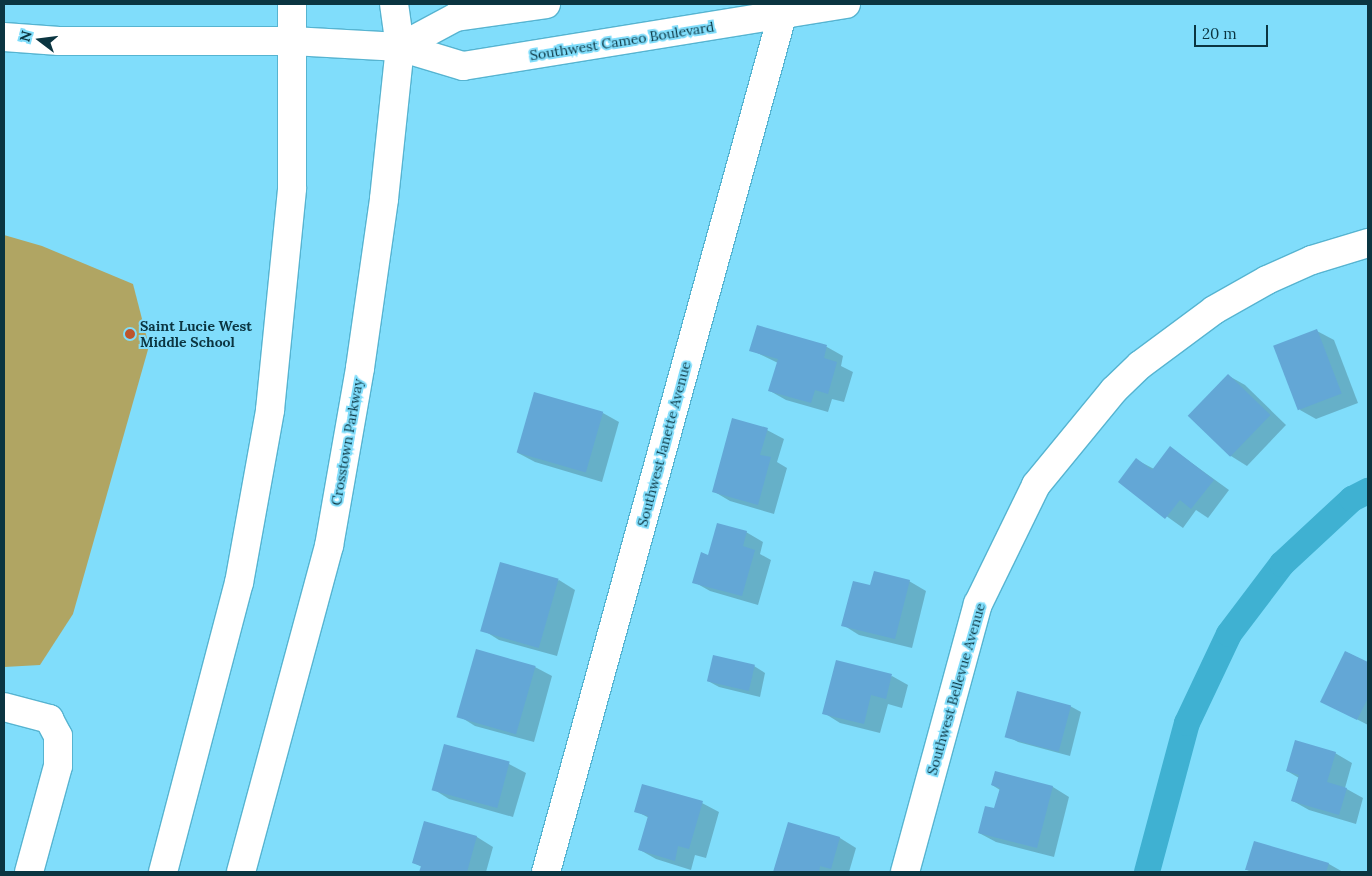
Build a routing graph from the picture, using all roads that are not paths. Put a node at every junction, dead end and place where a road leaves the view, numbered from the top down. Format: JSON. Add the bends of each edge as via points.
{"nodes":[{"id":1,"x":292,"y":4,"type":"edge"},
{"id":2,"x":394,"y":4,"type":"edge"},
{"id":3,"x":546,"y":4,"type":"edge"},
{"id":4,"x":846,"y":4,"type":"edge"},
{"id":5,"x":782,"y":16,"type":"junction"},
{"id":6,"x":4,"y":37,"type":"edge"},
{"id":7,"x":292,"y":41,"type":"junction"},
{"id":8,"x":400,"y":47,"type":"junction"},
{"id":9,"x":1368,"y":243,"type":"edge"},
{"id":10,"x":4,"y":707,"type":"edge"},
{"id":11,"x":29,"y":872,"type":"edge"},
{"id":12,"x":163,"y":872,"type":"edge"},
{"id":13,"x":241,"y":872,"type":"edge"},
{"id":14,"x":546,"y":872,"type":"edge"},
{"id":15,"x":905,"y":872,"type":"edge"}],
"edges":[{"from":1,"to":7,"type":"street"},
{"from":2,"to":8,"type":"street","name":"Crosstown Parkway"},
{"from":3,"to":8,"type":"street","via":[[456,17]]},
{"from":4,"to":5,"type":"street","name":"Southwest Cameo Boulevard"},
{"from":5,"to":8,"type":"street","name":"Southwest Cameo Boulevard","via":[[464,66]]},
{"from":5,"to":14,"type":"street","name":"Southwest Janette Avenue"},
{"from":6,"to":7,"type":"street","name":"Southwest Cameo Boulevard","via":[[59,41]]},
{"from":7,"to":8,"type":"street","name":"Southwest Cameo Boulevard"},
{"from":7,"to":12,"type":"street","via":[[292,188],[270,410],[239,583]]},
{"from":8,"to":13,"type":"street","name":"Crosstown Parkway","via":[[384,198],[360,368],[329,546]]},
{"from":9,"to":15,"type":"street","name":"Southwest Bellevue Avenue","via":[[1276,276],[1214,310],[1140,365],[1114,390],[1036,484],[978,604]]},
{"from":10,"to":11,"type":"street","via":[[49,719],[58,736],[58,766]]}]}
